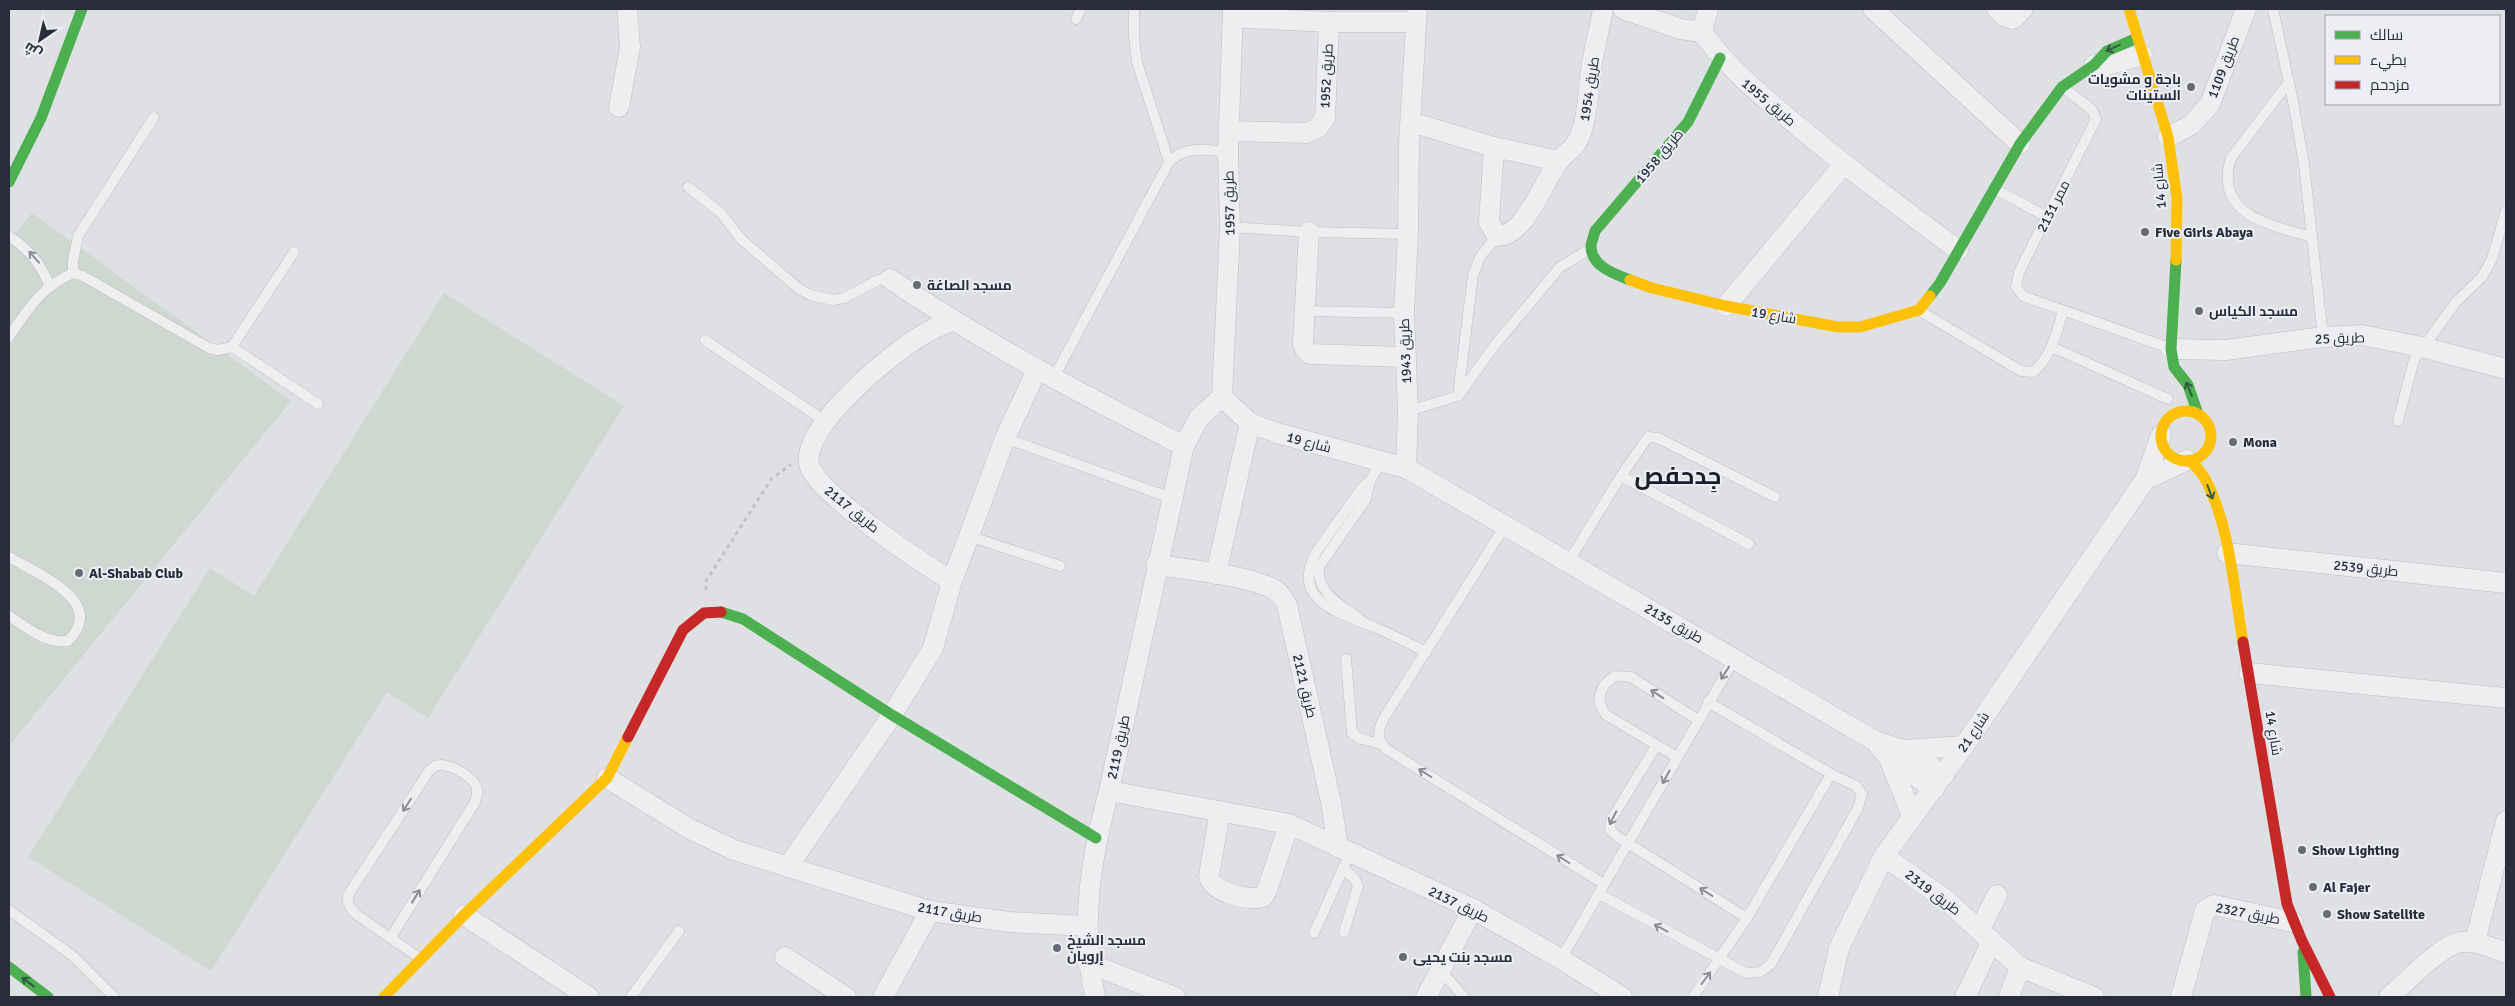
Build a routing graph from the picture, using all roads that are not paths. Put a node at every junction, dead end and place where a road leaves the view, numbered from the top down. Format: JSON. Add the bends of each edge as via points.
{"nodes":[{"id":1,"x":82,"y":9,"type":"edge"},
{"id":2,"x":627,"y":9,"type":"edge"},
{"id":3,"x":1134,"y":9,"type":"edge"},
{"id":4,"x":1603,"y":9,"type":"edge"},
{"id":5,"x":1623,"y":9,"type":"edge"},
{"id":6,"x":1708,"y":9,"type":"edge"},
{"id":7,"x":1873,"y":9,"type":"edge"},
{"id":8,"x":1997,"y":9,"type":"edge"},
{"id":9,"x":2023,"y":9,"type":"edge"},
{"id":10,"x":2128,"y":9,"type":"edge"},
{"id":11,"x":2246,"y":9,"type":"edge"},
{"id":12,"x":2273,"y":9,"type":"edge"},
{"id":13,"x":1233,"y":12,"type":"edge"},
{"id":14,"x":1417,"y":15,"type":"edge"},
{"id":15,"x":1329,"y":22,"type":"junction"},
{"id":16,"x":1702,"y":32,"type":"junction"},
{"id":17,"x":2139,"y":46,"type":"junction"},
{"id":18,"x":1720,"y":58,"type":"junction"},
{"id":19,"x":2094,"y":64,"type":"joint"},
{"id":20,"x":2289,"y":82,"type":"junction"},
{"id":21,"x":2062,"y":87,"type":"junction"},
{"id":22,"x":619,"y":107,"type":"dead end"},
{"id":23,"x":154,"y":117,"type":"dead end"},
{"id":24,"x":1412,"y":122,"type":"junction"},
{"id":25,"x":1229,"y":131,"type":"junction"},
{"id":26,"x":2168,"y":136,"type":"junction"},
{"id":27,"x":2020,"y":144,"type":"junction"},
{"id":28,"x":1494,"y":147,"type":"junction"},
{"id":29,"x":1228,"y":152,"type":"junction"},
{"id":30,"x":1169,"y":162,"type":"junction"},
{"id":31,"x":1558,"y":162,"type":"junction"},
{"id":32,"x":1844,"y":164,"type":"junction"},
{"id":33,"x":9,"y":182,"type":"edge"},
{"id":34,"x":688,"y":187,"type":"dead end"},
{"id":35,"x":1993,"y":188,"type":"junction"},
{"id":36,"x":2506,"y":210,"type":"edge"},
{"id":37,"x":2047,"y":217,"type":"junction"},
{"id":38,"x":1230,"y":226,"type":"junction"},
{"id":39,"x":1309,"y":232,"type":"junction"},
{"id":40,"x":1408,"y":234,"type":"junction"},
{"id":41,"x":9,"y":236,"type":"edge"},
{"id":42,"x":1497,"y":236,"type":"junction"},
{"id":43,"x":2312,"y":237,"type":"junction"},
{"id":44,"x":1591,"y":248,"type":"junction"},
{"id":45,"x":1958,"y":250,"type":"junction"},
{"id":46,"x":294,"y":252,"type":"dead end"},
{"id":47,"x":73,"y":273,"type":"junction"},
{"id":48,"x":890,"y":279,"type":"joint"},
{"id":49,"x":49,"y":285,"type":"junction"},
{"id":50,"x":1726,"y":306,"type":"junction"},
{"id":51,"x":1919,"y":310,"type":"junction"},
{"id":52,"x":1304,"y":311,"type":"junction"},
{"id":53,"x":2063,"y":311,"type":"junction"},
{"id":54,"x":1404,"y":313,"type":"junction"},
{"id":55,"x":951,"y":321,"type":"junction"},
{"id":56,"x":9,"y":337,"type":"edge"},
{"id":57,"x":2323,"y":337,"type":"junction"},
{"id":58,"x":704,"y":340,"type":"dead end"},
{"id":59,"x":232,"y":347,"type":"junction"},
{"id":60,"x":2422,"y":347,"type":"junction"},
{"id":61,"x":2052,"y":348,"type":"junction"},
{"id":62,"x":1405,"y":357,"type":"junction"},
{"id":63,"x":2172,"y":358,"type":"junction"},
{"id":64,"x":2506,"y":369,"type":"edge"},
{"id":65,"x":1045,"y":375,"type":"junction"},
{"id":66,"x":1458,"y":396,"type":"junction"},
{"id":67,"x":1222,"y":397,"type":"junction"},
{"id":68,"x":2168,"y":399,"type":"junction"},
{"id":69,"x":318,"y":404,"type":"dead end"},
{"id":70,"x":1408,"y":411,"type":"junction"},
{"id":71,"x":2198,"y":414,"type":"junction"},
{"id":72,"x":2398,"y":421,"type":"dead end"},
{"id":73,"x":826,"y":422,"type":"junction"},
{"id":74,"x":1250,"y":423,"type":"junction"},
{"id":75,"x":2165,"y":426,"type":"junction"},
{"id":76,"x":1005,"y":438,"type":"junction"},
{"id":77,"x":2210,"y":438,"type":"junction"},
{"id":78,"x":1184,"y":446,"type":"junction"},
{"id":79,"x":2215,"y":455,"type":"dead end"},
{"id":80,"x":2188,"y":460,"type":"junction"},
{"id":81,"x":1381,"y":461,"type":"junction"},
{"id":82,"x":1406,"y":468,"type":"junction"},
{"id":83,"x":1621,"y":476,"type":"junction"},
{"id":84,"x":2145,"y":480,"type":"junction"},
{"id":85,"x":2222,"y":486,"type":"dead end"},
{"id":86,"x":1775,"y":497,"type":"dead end"},
{"id":87,"x":1171,"y":498,"type":"junction"},
{"id":88,"x":1506,"y":524,"type":"junction"},
{"id":89,"x":2222,"y":529,"type":"junction"},
{"id":90,"x":969,"y":536,"type":"junction"},
{"id":91,"x":1749,"y":544,"type":"dead end"},
{"id":92,"x":2227,"y":553,"type":"junction"},
{"id":93,"x":9,"y":557,"type":"edge"},
{"id":94,"x":1569,"y":561,"type":"junction"},
{"id":95,"x":1156,"y":565,"type":"junction"},
{"id":96,"x":1060,"y":566,"type":"dead end"},
{"id":97,"x":1216,"y":574,"type":"junction"},
{"id":98,"x":952,"y":581,"type":"junction"},
{"id":99,"x":2506,"y":583,"type":"edge"},
{"id":100,"x":9,"y":618,"type":"edge"},
{"id":101,"x":1426,"y":652,"type":"junction"},
{"id":102,"x":1735,"y":658,"type":"junction"},
{"id":103,"x":1346,"y":659,"type":"dead end"},
{"id":104,"x":2249,"y":672,"type":"junction"},
{"id":105,"x":2506,"y":698,"type":"edge"},
{"id":106,"x":1708,"y":702,"type":"junction"},
{"id":107,"x":892,"y":715,"type":"junction"},
{"id":108,"x":1698,"y":720,"type":"junction"},
{"id":109,"x":1381,"y":744,"type":"junction"},
{"id":110,"x":1656,"y":746,"type":"junction"},
{"id":111,"x":1964,"y":746,"type":"junction"},
{"id":112,"x":1896,"y":754,"type":"junction"},
{"id":113,"x":1677,"y":757,"type":"junction"},
{"id":114,"x":1831,"y":774,"type":"junction"},
{"id":115,"x":607,"y":778,"type":"junction"},
{"id":116,"x":1939,"y":782,"type":"junction"},
{"id":117,"x":1108,"y":791,"type":"junction"},
{"id":118,"x":1220,"y":811,"type":"junction"},
{"id":119,"x":1912,"y":816,"type":"junction"},
{"id":120,"x":2506,"y":821,"type":"edge"},
{"id":121,"x":1289,"y":824,"type":"junction"},
{"id":122,"x":1096,"y":838,"type":"junction"},
{"id":123,"x":1628,"y":844,"type":"junction"},
{"id":124,"x":1344,"y":856,"type":"junction"},
{"id":125,"x":1884,"y":856,"type":"junction"},
{"id":126,"x":789,"y":865,"type":"junction"},
{"id":127,"x":1604,"y":884,"type":"junction"},
{"id":128,"x":1598,"y":894,"type":"junction"},
{"id":129,"x":1997,"y":895,"type":"dead end"},
{"id":130,"x":1473,"y":909,"type":"junction"},
{"id":131,"x":9,"y":910,"type":"edge"},
{"id":132,"x":930,"y":911,"type":"junction"},
{"id":133,"x":464,"y":915,"type":"junction"},
{"id":134,"x":1747,"y":918,"type":"junction"},
{"id":135,"x":2293,"y":922,"type":"junction"},
{"id":136,"x":1086,"y":926,"type":"junction"},
{"id":137,"x":680,"y":931,"type":"dead end"},
{"id":138,"x":1314,"y":932,"type":"dead end"},
{"id":139,"x":1344,"y":932,"type":"dead end"},
{"id":140,"x":1986,"y":935,"type":"junction"},
{"id":141,"x":391,"y":937,"type":"junction"},
{"id":142,"x":2302,"y":941,"type":"junction"},
{"id":143,"x":2475,"y":942,"type":"junction"},
{"id":144,"x":2506,"y":953,"type":"edge"},
{"id":145,"x":785,"y":957,"type":"dead end"},
{"id":146,"x":421,"y":959,"type":"junction"},
{"id":147,"x":1720,"y":959,"type":"junction"},
{"id":148,"x":1561,"y":960,"type":"junction"},
{"id":149,"x":1088,"y":963,"type":"junction"},
{"id":150,"x":9,"y":966,"type":"edge"},
{"id":151,"x":2020,"y":967,"type":"junction"},
{"id":152,"x":1442,"y":972,"type":"junction"},
{"id":153,"x":48,"y":997,"type":"edge"},
{"id":154,"x":114,"y":997,"type":"edge"},
{"id":155,"x":384,"y":997,"type":"edge"},
{"id":156,"x":589,"y":997,"type":"edge"},
{"id":157,"x":631,"y":997,"type":"edge"},
{"id":158,"x":846,"y":997,"type":"edge"},
{"id":159,"x":883,"y":997,"type":"edge"},
{"id":160,"x":1095,"y":997,"type":"edge"},
{"id":161,"x":1175,"y":997,"type":"edge"},
{"id":162,"x":1426,"y":997,"type":"edge"},
{"id":163,"x":1464,"y":997,"type":"edge"},
{"id":164,"x":1622,"y":997,"type":"edge"},
{"id":165,"x":1693,"y":997,"type":"edge"},
{"id":166,"x":1828,"y":997,"type":"edge"},
{"id":167,"x":1965,"y":997,"type":"edge"},
{"id":168,"x":2009,"y":997,"type":"edge"},
{"id":169,"x":2094,"y":997,"type":"edge"},
{"id":170,"x":2180,"y":997,"type":"edge"},
{"id":171,"x":2306,"y":997,"type":"edge"},
{"id":172,"x":2320,"y":997,"type":"edge"},
{"id":173,"x":2331,"y":997,"type":"edge"},
{"id":174,"x":2389,"y":997,"type":"edge"}],
"edges":[{"from":1,"to":33,"type":"street","via":[[41,118]]},
{"from":2,"to":22,"type":"street","via":[[630,47]]},
{"from":3,"to":30,"type":"lane","via":[[1137,62]]},
{"from":4,"to":31,"type":"street","name":"طريق 1954","via":[[1582,129],[1574,149]]},
{"from":5,"to":16,"type":"street"},
{"from":6,"to":16,"type":"street"},
{"from":7,"to":27,"type":"street"},
{"from":8,"to":9,"type":"street","via":[[2013,19]]},
{"from":10,"to":17,"type":"street","name":"شارع 14"},
{"from":11,"to":26,"type":"street","name":"طريق 1109","via":[[2210,104],[2192,126]]},
{"from":12,"to":20,"type":"lane"},
{"from":13,"to":15,"type":"street"},
{"from":13,"to":25,"type":"street","name":"طريق 1957"},
{"from":14,"to":15,"type":"street"},
{"from":14,"to":24,"type":"street","name":"طريق 1943"},
{"from":15,"to":25,"type":"street","name":"طريق 1952","via":[[1324,118],[1318,128],[1307,133]]},
{"from":16,"to":18,"type":"street","name":"طريق 1955"},
{"from":17,"to":19,"type":"street","one_way":true,"via":[[2106,65]]},
{"from":17,"to":26,"type":"street","name":"شارع 14"},
{"from":18,"to":32,"type":"street","name":"طريق 1955"},
{"from":18,"to":44,"type":"street","name":"طريق 1958","via":[[1688,122],[1595,231]]},
{"from":19,"to":21,"type":"street"},
{"from":20,"to":43,"type":"lane","via":[[2304,164]]},
{"from":20,"to":43,"type":"lane","via":[[2231,158],[2228,184],[2233,202],[2259,222]]},
{"from":21,"to":27,"type":"street"},
{"from":21,"to":37,"type":"lane","name":"ممر 2131","via":[[2092,110],[2096,119]]},
{"from":23,"to":47,"type":"lane","via":[[78,236]]},
{"from":24,"to":28,"type":"street"},
{"from":24,"to":40,"type":"street","name":"طريق 1943"},
{"from":25,"to":29,"type":"street","name":"طريق 1957"},
{"from":26,"to":63,"type":"street","name":"شارع 14","via":[[2177,199]]},
{"from":27,"to":35,"type":"street"},
{"from":28,"to":31,"type":"street"},
{"from":28,"to":42,"type":"street","via":[[1489,222]]},
{"from":29,"to":30,"type":"lane","via":[[1189,150]]},
{"from":29,"to":38,"type":"street","name":"طريق 1957"},
{"from":30,"to":65,"type":"lane"},
{"from":31,"to":42,"type":"street","name":"طريق 1954","via":[[1530,211],[1511,233]]},
{"from":32,"to":45,"type":"street","name":"طريق 1955"},
{"from":32,"to":50,"type":"street"},
{"from":34,"to":48,"type":"lane","via":[[721,213],[748,245],[810,295],[833,300],[844,298],[878,280]]},
{"from":35,"to":37,"type":"lane"},
{"from":35,"to":45,"type":"street"},
{"from":36,"to":60,"type":"lane","via":[[2492,259],[2482,277],[2456,302]]},
{"from":37,"to":53,"type":"lane","name":"ممر 2131","via":[[2019,272],[2016,287],[2023,296]]},
{"from":38,"to":39,"type":"lane"},
{"from":38,"to":67,"type":"street","name":"طريق 1957"},
{"from":39,"to":40,"type":"lane"},
{"from":39,"to":52,"type":"street"},
{"from":40,"to":54,"type":"street","name":"طريق 1943"},
{"from":49,"to":41,"type":"lane","one_way":true,"via":[[39,263]]},
{"from":42,"to":66,"type":"lane","via":[[1480,257],[1473,275]]},
{"from":43,"to":57,"type":"lane"},
{"from":44,"to":50,"type":"street","name":"شارع 19","via":[[1608,272],[1652,288]]},
{"from":44,"to":66,"type":"lane","via":[[1560,267]]},
{"from":45,"to":51,"type":"street","via":[[1940,283]]},
{"from":46,"to":59,"type":"lane"},
{"from":47,"to":49,"type":"lane"},
{"from":47,"to":59,"type":"lane","via":[[209,348]]},
{"from":48,"to":55,"type":"street"},
{"from":49,"to":56,"type":"lane"},
{"from":50,"to":51,"type":"street","name":"شارع 19","via":[[1838,327],[1860,327]]},
{"from":51,"to":61,"type":"lane","via":[[2022,371],[2033,372]]},
{"from":52,"to":54,"type":"lane"},
{"from":52,"to":62,"type":"street","via":[[1305,350],[1310,354]]},
{"from":53,"to":61,"type":"lane"},
{"from":53,"to":63,"type":"lane","name":"ممر 2131"},
{"from":54,"to":62,"type":"street","name":"طريق 1943"},
{"from":55,"to":65,"type":"street"},
{"from":55,"to":73,"type":"street","via":[[924,334],[871,374],[844,398]]},
{"from":57,"to":60,"type":"street","name":"طريق 25","via":[[2362,335]]},
{"from":57,"to":63,"type":"street","name":"طريق 25"},
{"from":58,"to":73,"type":"lane"},
{"from":59,"to":69,"type":"lane"},
{"from":60,"to":64,"type":"street","name":"طريق 25"},
{"from":60,"to":72,"type":"lane","via":[[2414,360]]},
{"from":61,"to":68,"type":"lane"},
{"from":62,"to":70,"type":"street","name":"طريق 1943"},
{"from":63,"to":68,"type":"street","name":"شارع 14"},
{"from":71,"to":63,"type":"street","one_way":true,"via":[[2188,385]]},
{"from":65,"to":76,"type":"street"},
{"from":65,"to":78,"type":"street"},
{"from":66,"to":70,"type":"lane"},
{"from":67,"to":74,"type":"street","name":"شارع 19"},
{"from":67,"to":78,"type":"street","name":"طريق 2119","via":[[1199,418]]},
{"from":68,"to":75,"type":"street","name":"شارع 14"},
{"from":70,"to":82,"type":"street","name":"طريق 1943"},
{"from":71,"to":75,"type":"street","via":[[2179,412]]},
{"from":71,"to":77,"type":"street","via":[[2208,424]]},
{"from":73,"to":98,"type":"street","name":"طريق 2117","via":[[808,454],[814,476],[910,555]]},
{"from":74,"to":81,"type":"street","name":"شارع 19"},
{"from":74,"to":97,"type":"street"},
{"from":75,"to":80,"type":"street","via":[[2166,450]]},
{"from":75,"to":84,"type":"street","name":"شارع 21"},
{"from":76,"to":87,"type":"lane"},
{"from":76,"to":90,"type":"street"},
{"from":77,"to":79,"type":"street"},
{"from":77,"to":80,"type":"street","via":[[2206,450]]},
{"from":78,"to":87,"type":"street","name":"طريق 2119"},
{"from":80,"to":84,"type":"street","name":"شارع 21"},
{"from":80,"to":89,"type":"street","name":"شارع 14","one_way":true,"via":[[2208,484]]},
{"from":81,"to":82,"type":"street","name":"شارع 19"},
{"from":81,"to":101,"type":"lane","via":[[1316,554],[1310,565],[1311,589],[1334,612]]},
{"from":82,"to":88,"type":"street","name":"طريق 2135"},
{"from":83,"to":86,"type":"lane","via":[[1644,441],[1653,436]]},
{"from":83,"to":91,"type":"lane"},
{"from":83,"to":94,"type":"lane"},
{"from":84,"to":111,"type":"street","name":"شارع 21"},
{"from":85,"to":89,"type":"street","name":"شارع 14"},
{"from":87,"to":95,"type":"street","name":"طريق 2119"},
{"from":88,"to":94,"type":"street","name":"طريق 2135"},
{"from":88,"to":101,"type":"lane"},
{"from":89,"to":92,"type":"street","name":"شارع 14"},
{"from":90,"to":96,"type":"lane"},
{"from":90,"to":98,"type":"street"},
{"from":92,"to":99,"type":"street","name":"طريق 2539"},
{"from":92,"to":104,"type":"street","name":"شارع 14"},
{"from":93,"to":100,"type":"lane","via":[[60,587],[80,608],[81,620],[77,632],[68,641],[55,642]]},
{"from":94,"to":102,"type":"street","name":"طريق 2135"},
{"from":95,"to":97,"type":"street","name":"طريق 2121"},
{"from":95,"to":117,"type":"street","name":"طريق 2119"},
{"from":97,"to":124,"type":"street","name":"طريق 2121","via":[[1275,590],[1287,605]]},
{"from":98,"to":107,"type":"street","via":[[933,648]]},
{"from":101,"to":109,"type":"lane","via":[[1380,724]]},
{"from":102,"to":106,"type":"lane","one_way":true},
{"from":102,"to":112,"type":"street","name":"طريق 2135"},
{"from":103,"to":109,"type":"lane","via":[[1352,733]]},
{"from":104,"to":105,"type":"street"},
{"from":104,"to":135,"type":"street","name":"شارع 14"},
{"from":106,"to":108,"type":"lane"},
{"from":106,"to":114,"type":"lane"},
{"from":107,"to":115,"type":"street","via":[[743,619],[724,611],[706,610],[683,630]]},
{"from":107,"to":122,"type":"street"},
{"from":107,"to":126,"type":"street"},
{"from":108,"to":110,"type":"lane","one_way":true,"via":[[1631,677],[1615,676],[1608,680],[1600,693],[1600,708]]},
{"from":108,"to":113,"type":"lane"},
{"from":127,"to":109,"type":"lane","one_way":true},
{"from":110,"to":113,"type":"lane"},
{"from":110,"to":123,"type":"lane","one_way":true,"via":[[1609,825],[1613,834]]},
{"from":111,"to":112,"type":"street"},
{"from":111,"to":116,"type":"street","name":"شارع 21"},
{"from":112,"to":116,"type":"street"},
{"from":112,"to":119,"type":"street"},
{"from":113,"to":123,"type":"lane","one_way":true},
{"from":114,"to":134,"type":"lane"},
{"from":114,"to":147,"type":"lane","via":[[1856,786],[1862,799],[1771,964],[1754,974]]},
{"from":115,"to":126,"type":"street","name":"طريق 2117","via":[[690,829],[734,850]]},
{"from":115,"to":133,"type":"street"},
{"from":116,"to":119,"type":"street","name":"شارع 21"},
{"from":117,"to":118,"type":"street","name":"طريق 2137"},
{"from":117,"to":122,"type":"street","name":"طريق 2119"},
{"from":118,"to":121,"type":"street","name":"طريق 2137"},
{"from":118,"to":121,"type":"street","via":[[1210,882],[1216,888],[1255,899],[1263,897],[1267,890]]},
{"from":119,"to":125,"type":"street","name":"شارع 21"},
{"from":120,"to":143,"type":"street"},
{"from":121,"to":124,"type":"street","name":"طريق 2137"},
{"from":122,"to":136,"type":"street","name":"طريق 2119"},
{"from":123,"to":127,"type":"lane"},
{"from":134,"to":123,"type":"lane","one_way":true},
{"from":124,"to":130,"type":"street","name":"طريق 2137"},
{"from":124,"to":138,"type":"lane"},
{"from":124,"to":139,"type":"lane","via":[[1358,886]]},
{"from":125,"to":140,"type":"street","name":"طريق 2319","via":[[1946,900]]},
{"from":125,"to":166,"type":"street","name":"شارع 21","via":[[1839,948]]},
{"from":126,"to":132,"type":"street","name":"طريق 2117"},
{"from":127,"to":128,"type":"lane"},
{"from":147,"to":128,"type":"lane","one_way":true},
{"from":128,"to":148,"type":"lane"},
{"from":129,"to":140,"type":"street"},
{"from":130,"to":148,"type":"street","name":"طريق 2137"},
{"from":130,"to":152,"type":"street"},
{"from":131,"to":154,"type":"lane","via":[[73,956]]},
{"from":132,"to":136,"type":"street","name":"طريق 2117","via":[[1009,922]]},
{"from":132,"to":159,"type":"street"},
{"from":133,"to":146,"type":"street"},
{"from":133,"to":156,"type":"street"},
{"from":134,"to":147,"type":"lane"},
{"from":135,"to":142,"type":"street","name":"شارع 14"},
{"from":135,"to":170,"type":"street","name":"طريق 2327","via":[[2209,906],[2204,910]]},
{"from":136,"to":149,"type":"street","name":"طريق 2119"},
{"from":137,"to":157,"type":"lane"},
{"from":140,"to":151,"type":"street","name":"طريق 2319"},
{"from":140,"to":167,"type":"street"},
{"from":141,"to":141,"type":"lane","one_way":true,"via":[[475,802],[476,785],[443,765],[429,771],[348,895],[350,908]]},
{"from":141,"to":146,"type":"lane"},
{"from":142,"to":171,"type":"street","name":"شارع 14"},
{"from":142,"to":173,"type":"street","name":"شارع 14"},
{"from":143,"to":144,"type":"street"},
{"from":143,"to":174,"type":"street","via":[[2459,942],[2442,951]]},
{"from":145,"to":158,"type":"street"},
{"from":146,"to":155,"type":"street"},
{"from":165,"to":147,"type":"lane","one_way":true},
{"from":148,"to":164,"type":"street","name":"طريق 2137"},
{"from":149,"to":160,"type":"street","name":"طريق 2119"},
{"from":149,"to":161,"type":"street"},
{"from":153,"to":150,"type":"street","one_way":true},
{"from":151,"to":168,"type":"street"},
{"from":151,"to":169,"type":"street","name":"طريق 2319"},
{"from":152,"to":162,"type":"street"},
{"from":152,"to":163,"type":"lane"},
{"from":172,"to":173,"type":"street"}]}
